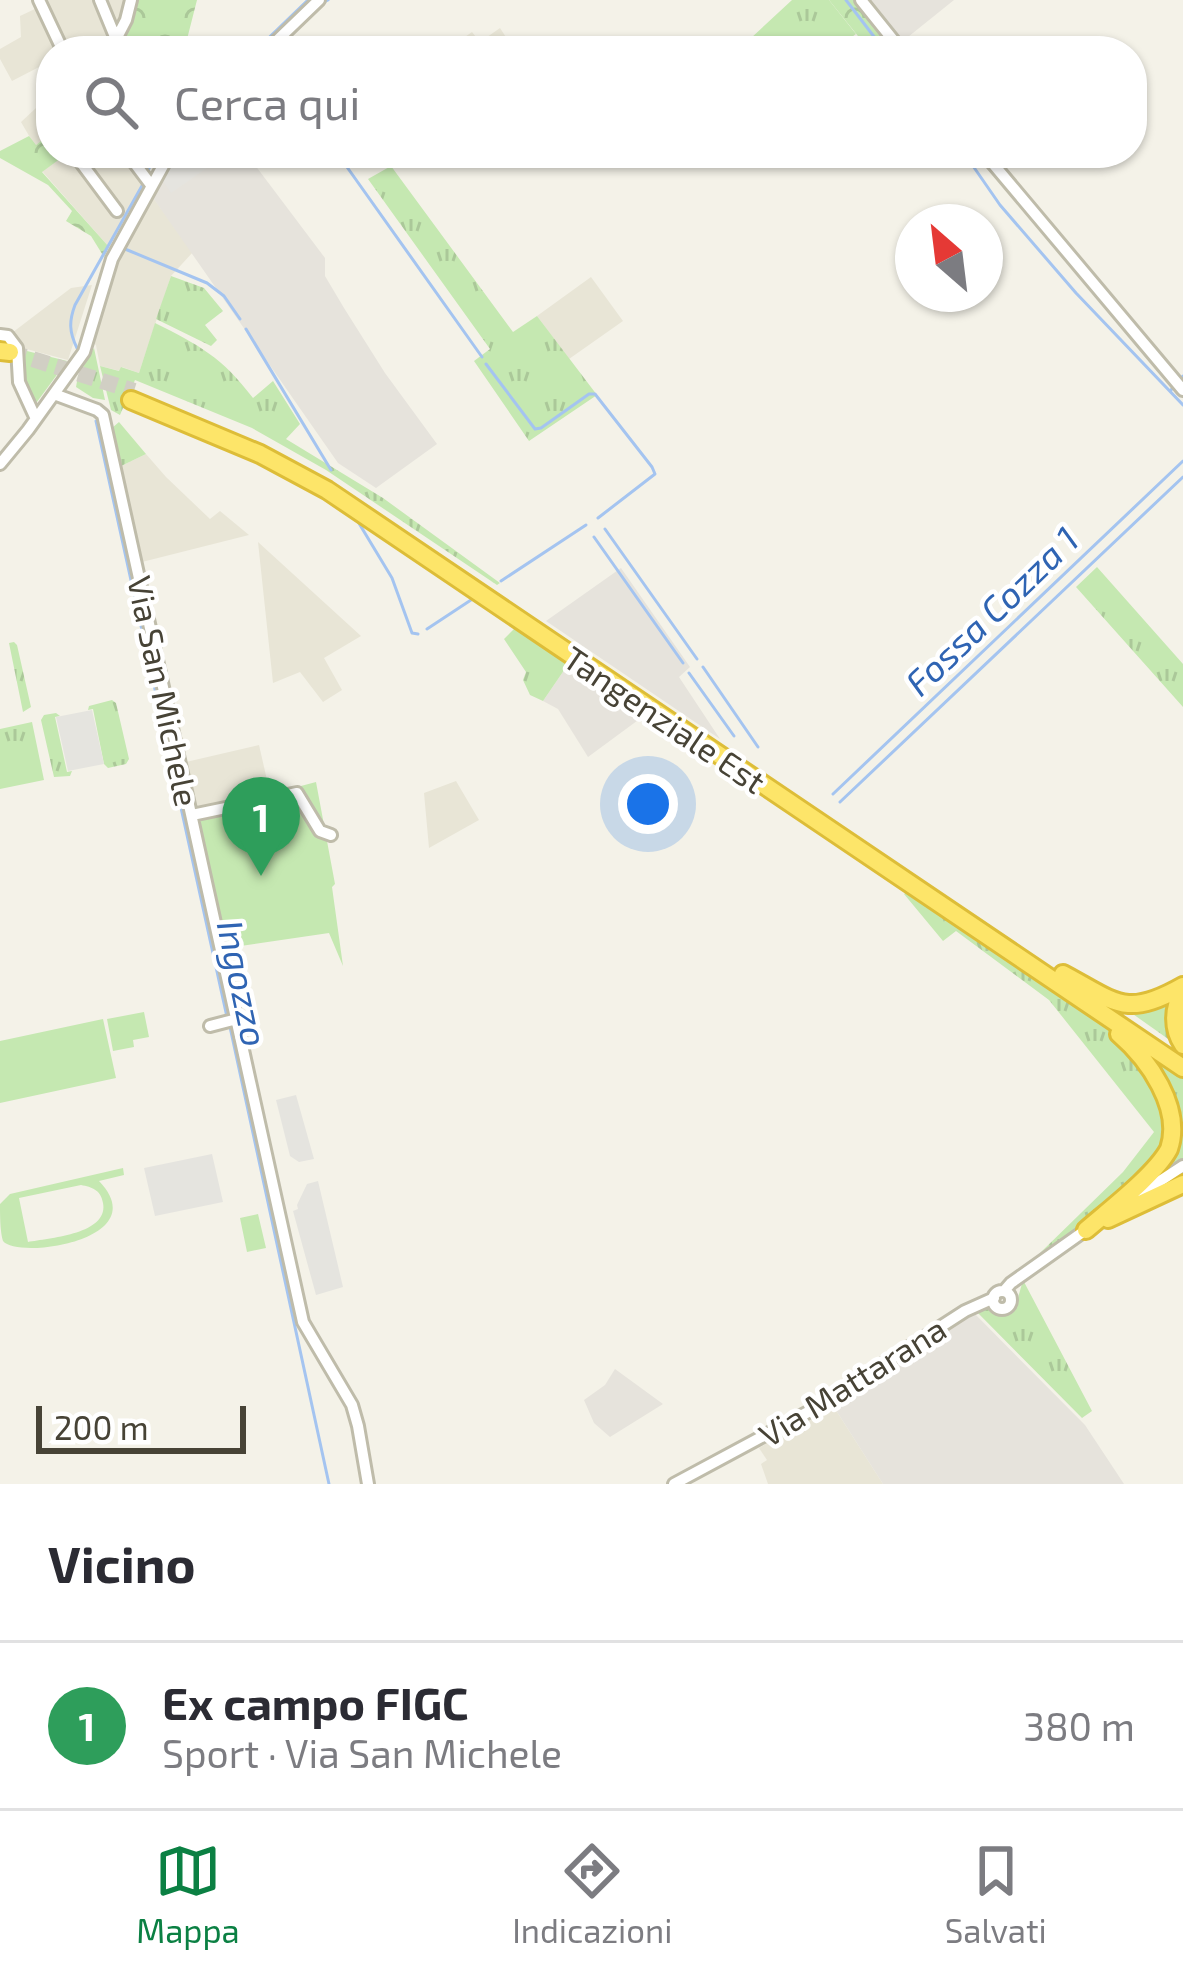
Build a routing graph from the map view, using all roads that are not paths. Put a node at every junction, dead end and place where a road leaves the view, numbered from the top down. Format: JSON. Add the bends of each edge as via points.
{"nodes":[{"id":1,"x":38,"y":0,"type":"edge"},
{"id":2,"x":100,"y":0,"type":"edge"},
{"id":3,"x":131,"y":0,"type":"edge"},
{"id":4,"x":319,"y":0,"type":"edge"},
{"id":5,"x":861,"y":0,"type":"edge"},
{"id":6,"x":56,"y":36,"type":"edge"},
{"id":7,"x":110,"y":36,"type":"edge"},
{"id":8,"x":118,"y":36,"type":"edge"},
{"id":9,"x":282,"y":36,"type":"edge"},
{"id":10,"x":890,"y":36,"type":"edge"},
{"id":11,"x":85,"y":168,"type":"edge"},
{"id":12,"x":138,"y":168,"type":"edge"},
{"id":13,"x":157,"y":168,"type":"edge"},
{"id":14,"x":997,"y":168,"type":"edge"},
{"id":15,"x":146,"y":181,"type":"junction"},
{"id":16,"x":117,"y":212,"type":"dead end"},
{"id":17,"x":0,"y":335,"type":"edge"},
{"id":18,"x":1179,"y":386,"type":"edge"},
{"id":19,"x":54,"y":394,"type":"junction"},
{"id":20,"x":36,"y":419,"type":"junction"},
{"id":21,"x":0,"y":464,"type":"edge"},
{"id":22,"x":192,"y":815,"type":"junction"},
{"id":23,"x":331,"y":835,"type":"dead end"},
{"id":24,"x":1063,"y":974,"type":"junction"},
{"id":25,"x":1183,"y":988,"type":"edge"},
{"id":26,"x":1075,"y":995,"type":"junction"},
{"id":27,"x":1183,"y":1045,"type":"edge"},
{"id":28,"x":1183,"y":1055,"type":"edge"},
{"id":29,"x":1183,"y":1068,"type":"edge"},
{"id":30,"x":1183,"y":1166,"type":"edge"},
{"id":31,"x":1183,"y":1184,"type":"edge"},
{"id":32,"x":1086,"y":1230,"type":"junction"},
{"id":33,"x":368,"y":1484,"type":"edge"},
{"id":34,"x":674,"y":1484,"type":"edge"}],
"edges":[{"from":1,"to":6,"type":"street"},
{"from":2,"to":7,"type":"street"},
{"from":3,"to":8,"type":"street"},
{"from":4,"to":9,"type":"street"},
{"from":5,"to":10,"type":"street"},
{"from":11,"to":16,"type":"street"},
{"from":12,"to":15,"type":"street"},
{"from":13,"to":15,"type":"street"},
{"from":14,"to":18,"type":"street"},
{"from":15,"to":19,"type":"street","via":[[84,352]]},
{"from":17,"to":20,"type":"street","via":[[17,348],[19,382]]},
{"from":19,"to":20,"type":"street"},
{"from":19,"to":22,"type":"street","name":"Via San Michele","via":[[103,415]]},
{"from":20,"to":21,"type":"street"},
{"from":22,"to":23,"type":"street","via":[[296,793]]},
{"from":22,"to":33,"type":"street","name":"Via San Michele","via":[[226,1022],[303,1322],[352,1405]]},
{"from":24,"to":25,"type":"highway","via":[[1119,1005],[1150,1004]]},
{"from":24,"to":26,"type":"highway","name":"Tangenziale Est","via":[[332,480],[193,412],[132,395],[327,490]]},
{"from":24,"to":28,"type":"highway","name":"Tangenziale Est"},
{"from":25,"to":27,"type":"highway","via":[[1175,1027]]},
{"from":26,"to":29,"type":"highway","name":"Tangenziale Est"},
{"from":26,"to":32,"type":"highway","via":[[1150,1068],[1175,1118],[1168,1153]]},
{"from":30,"to":32,"type":"street","name":"Via Mattarana"},
{"from":31,"to":32,"type":"highway"},
{"from":32,"to":34,"type":"street","name":"Via Mattarana","via":[[1025,1272],[1002,1299],[965,1311],[810,1411]]}]}
